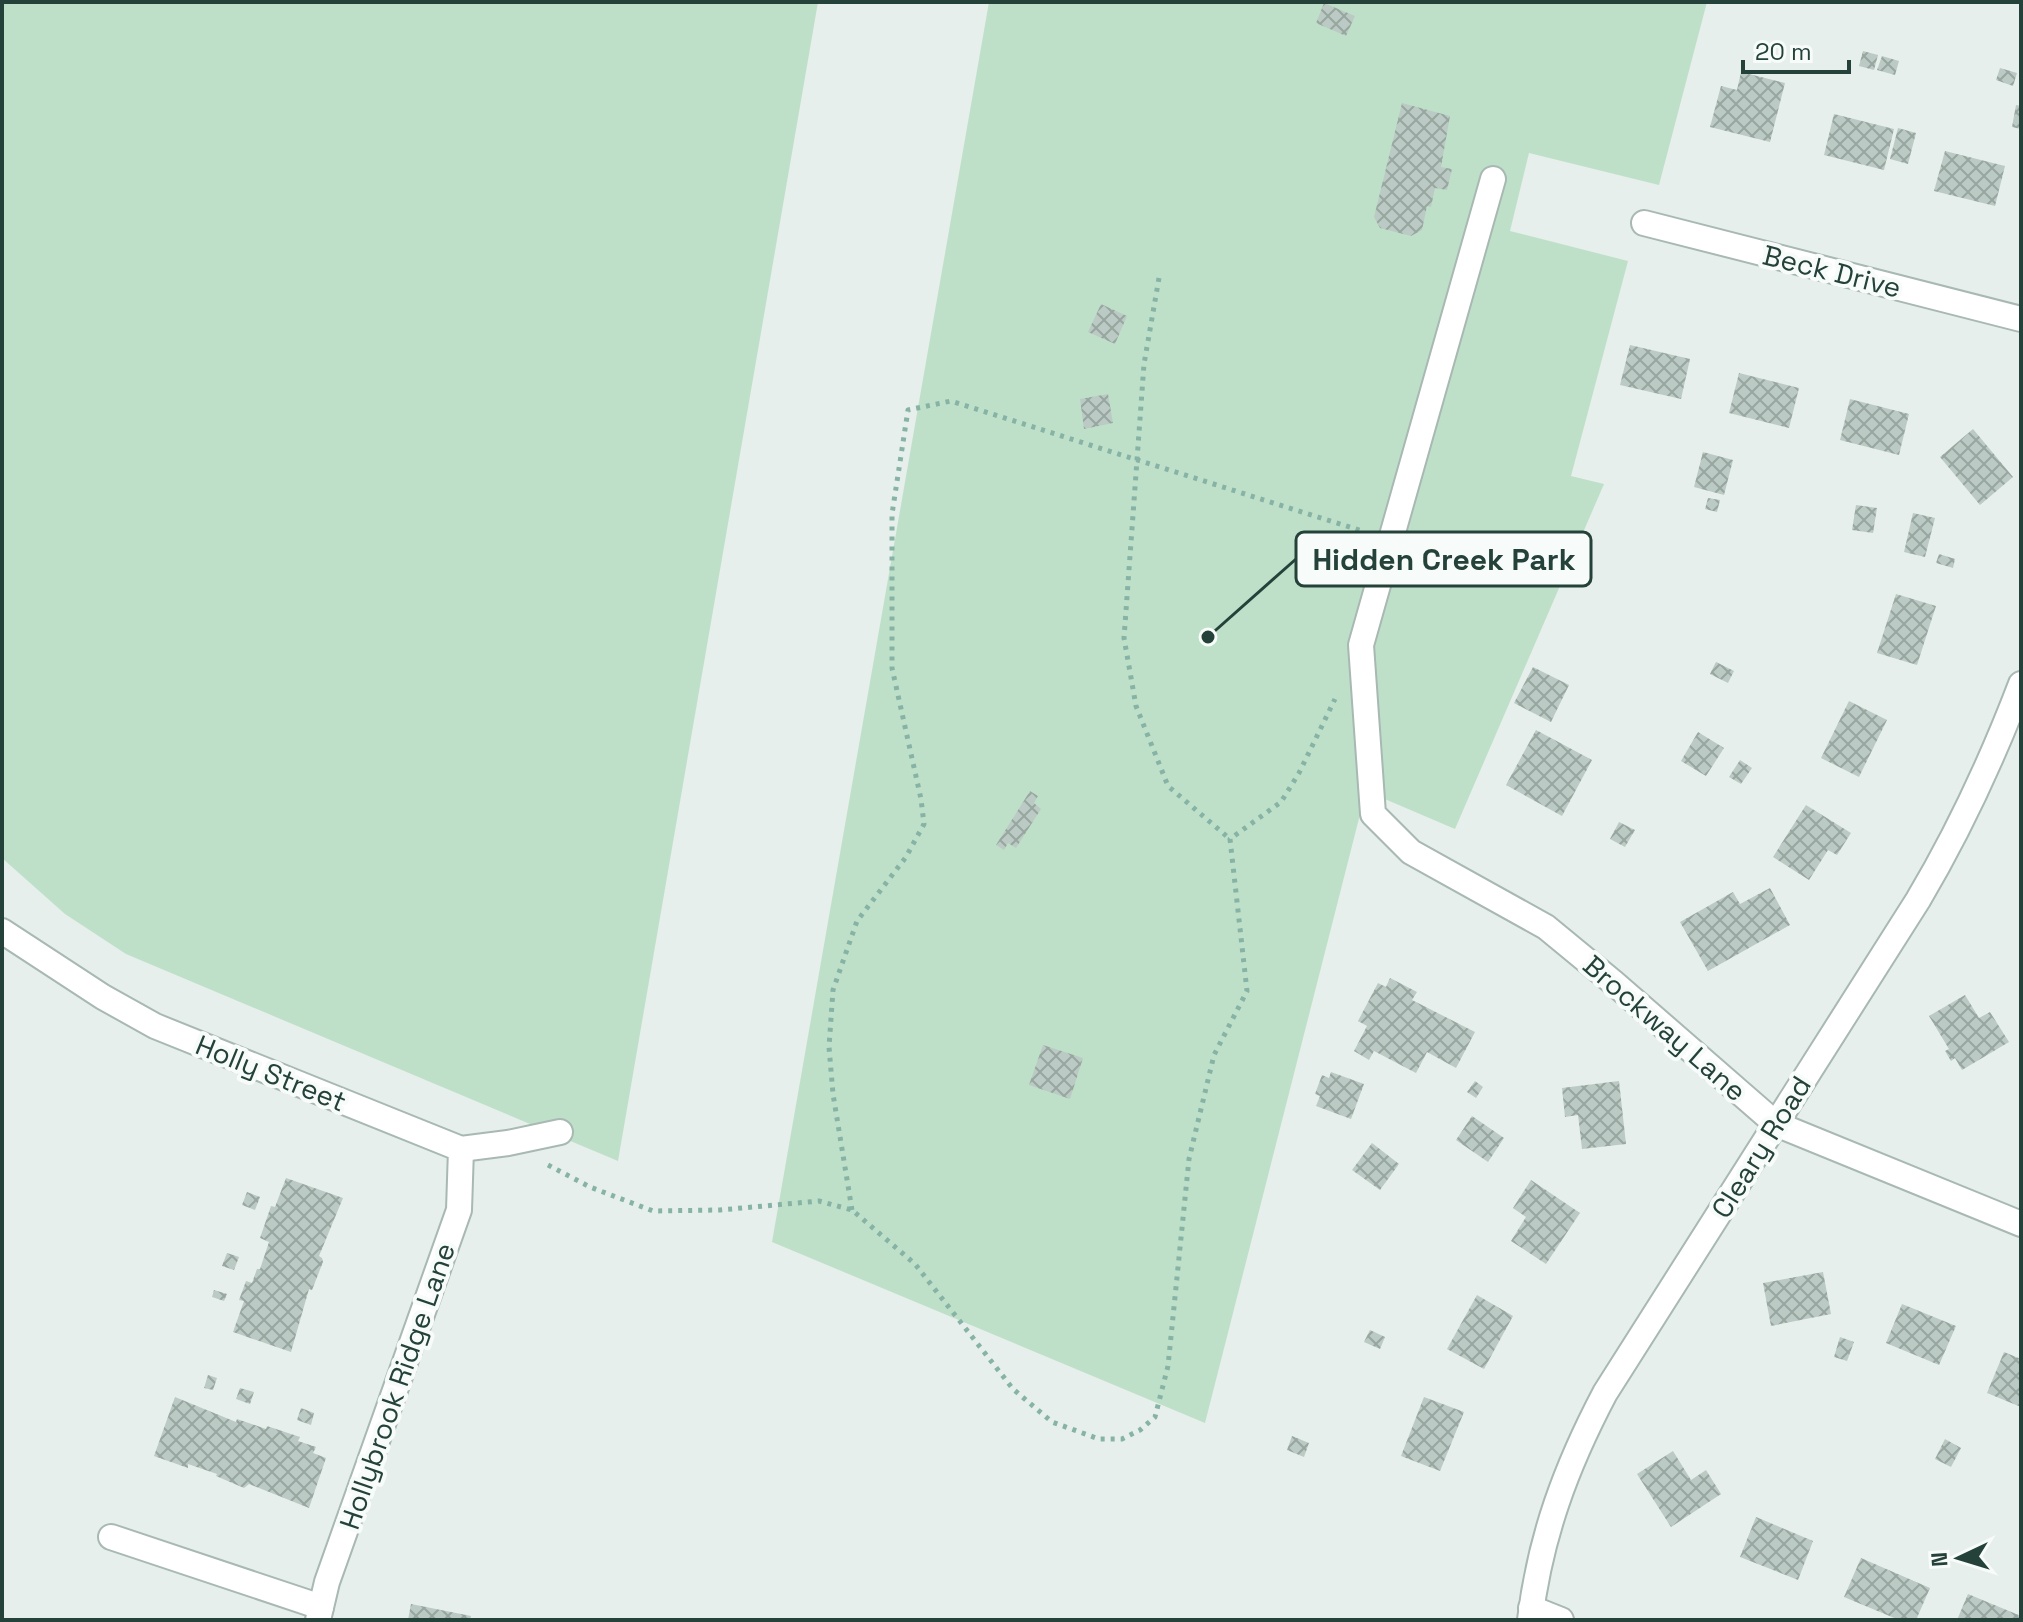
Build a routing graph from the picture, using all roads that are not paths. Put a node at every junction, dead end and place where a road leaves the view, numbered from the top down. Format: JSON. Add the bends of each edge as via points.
{"nodes":[{"id":1,"x":1493,"y":179,"type":"dead end"},
{"id":2,"x":1644,"y":223,"type":"dead end"},
{"id":3,"x":2021,"y":319,"type":"edge"},
{"id":4,"x":2021,"y":684,"type":"edge"},
{"id":5,"x":2,"y":931,"type":"edge"},
{"id":6,"x":1776,"y":1124,"type":"junction"},
{"id":7,"x":560,"y":1132,"type":"dead end"},
{"id":8,"x":461,"y":1149,"type":"junction"},
{"id":9,"x":2021,"y":1224,"type":"edge"},
{"id":10,"x":111,"y":1537,"type":"dead end"},
{"id":11,"x":320,"y":1613,"type":"edge"},
{"id":12,"x":1531,"y":1614,"type":"edge"},
{"id":13,"x":1561,"y":1620,"type":"edge"}],
"edges":[{"from":1,"to":6,"type":"street","name":"Brockway Lane","via":[[1361,645],[1373,814],[1411,852],[1546,927]]},
{"from":2,"to":3,"type":"street","name":"Beck Drive"},
{"from":4,"to":6,"type":"street","name":"Cleary Road","via":[[1955,837]]},
{"from":5,"to":8,"type":"street","name":"Holly Street","via":[[155,1026]]},
{"from":6,"to":9,"type":"street","name":"Brockway Lane"},
{"from":6,"to":12,"type":"street","name":"Cleary Road","via":[[1586,1430],[1556,1500],[1539,1557]]},
{"from":7,"to":8,"type":"street","name":"Holly Street"},
{"from":8,"to":11,"type":"street","name":"Hollybrook Ridge Lane","via":[[459,1210]]},
{"from":10,"to":11,"type":"street"},
{"from":12,"to":13,"type":"street"}]}
